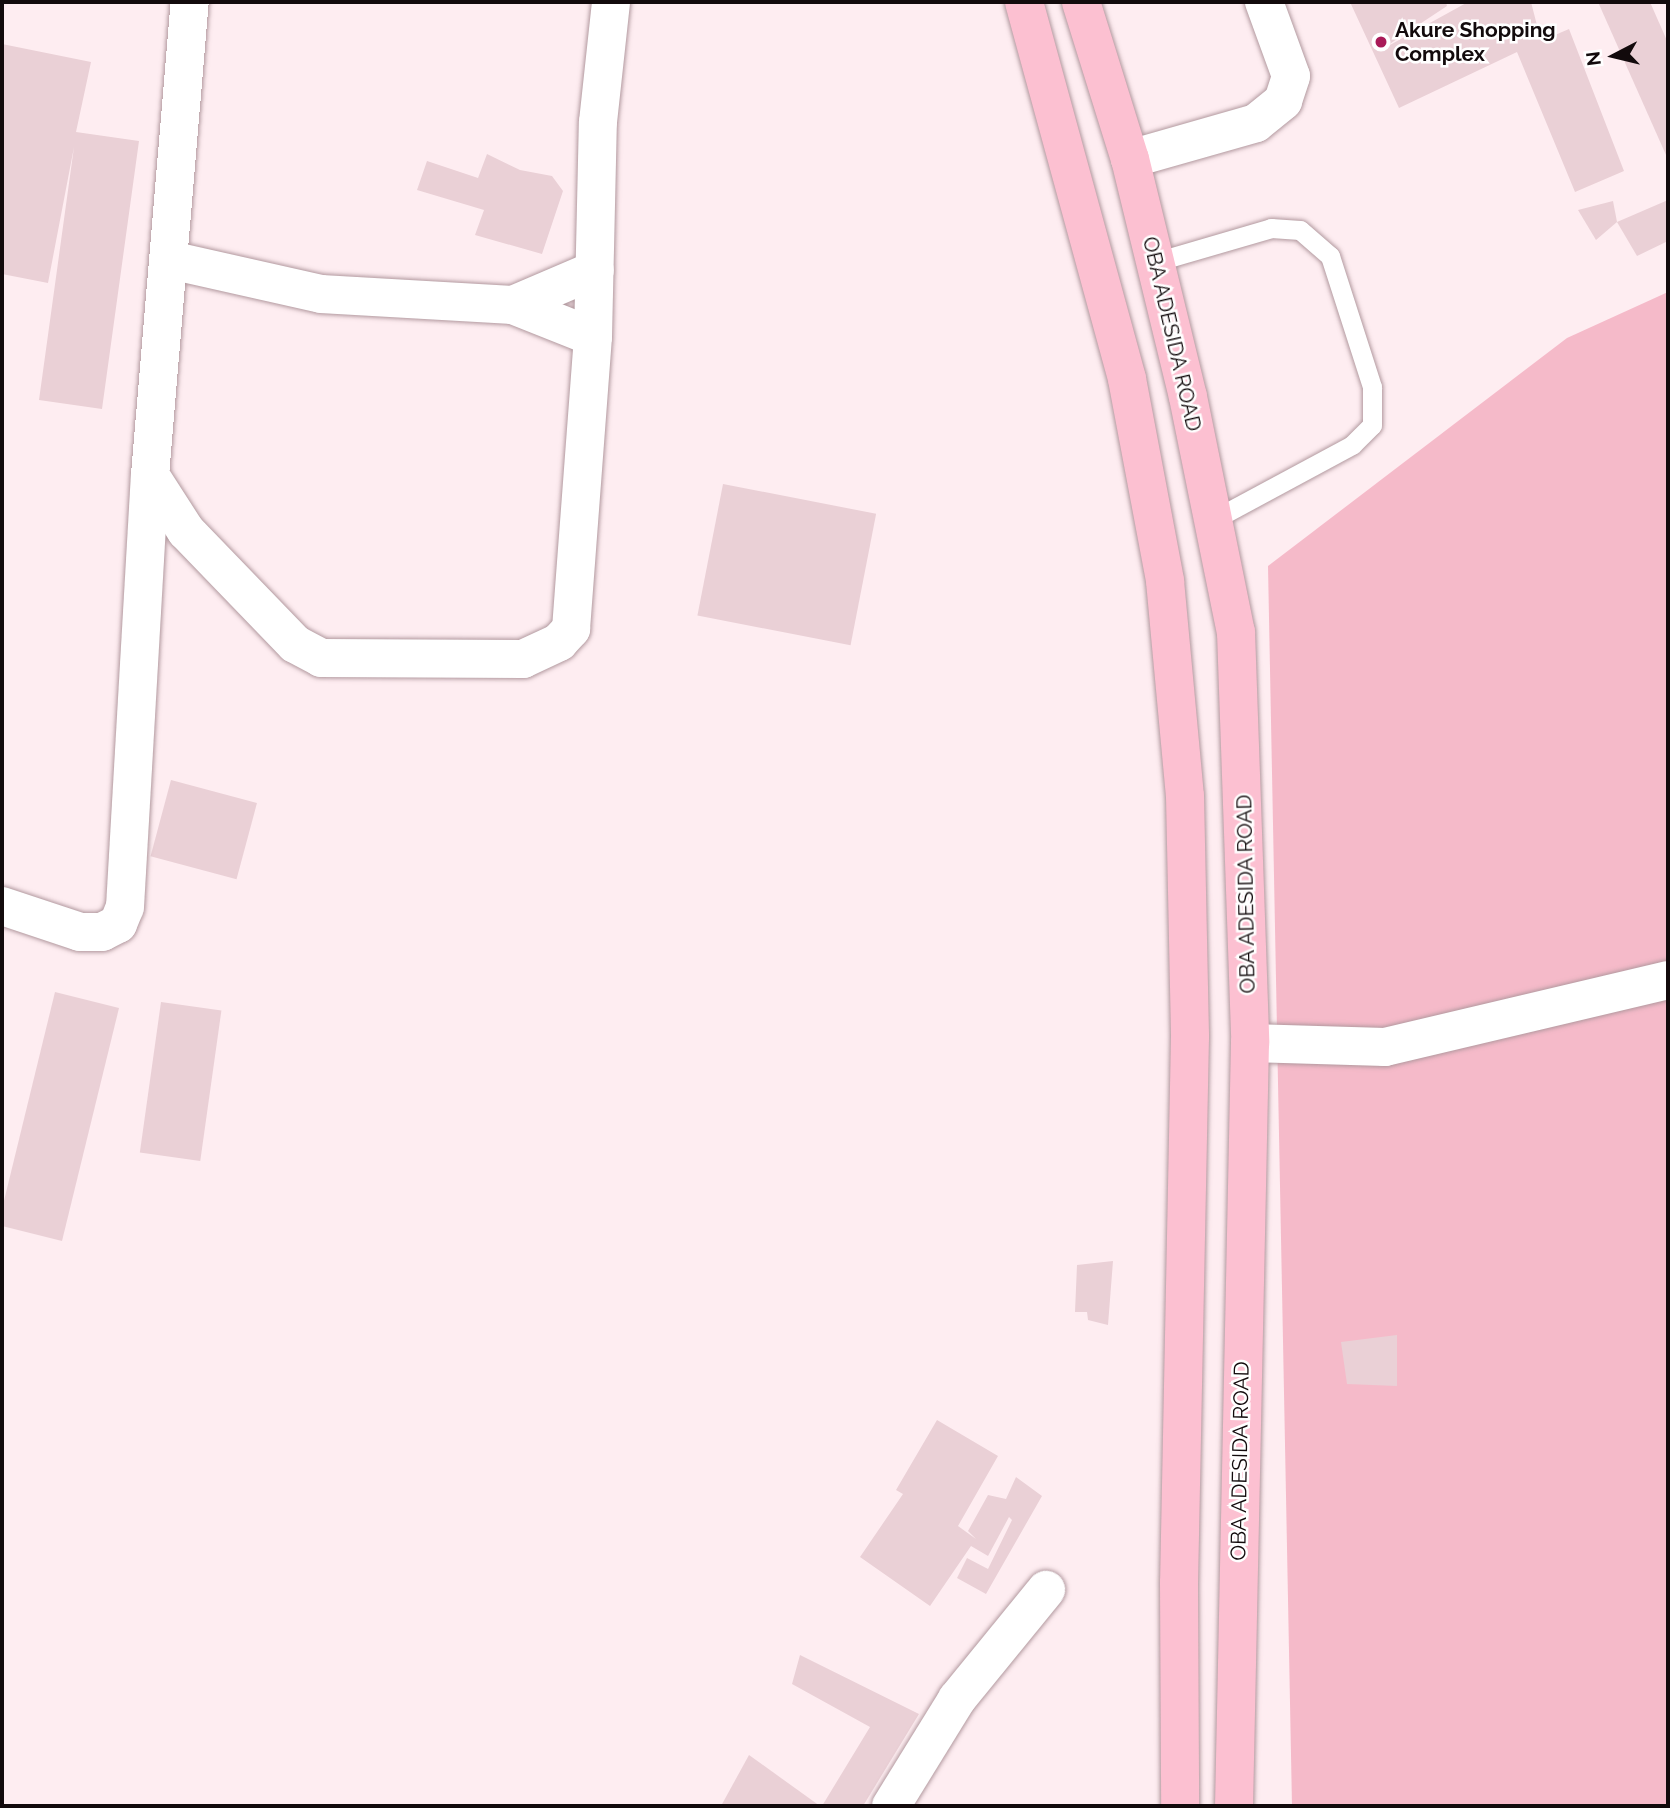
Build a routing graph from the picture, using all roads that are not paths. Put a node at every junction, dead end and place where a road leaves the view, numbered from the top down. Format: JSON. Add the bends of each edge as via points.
{"nodes":[{"id":1,"x":190,"y":2,"type":"edge"},
{"id":2,"x":611,"y":2,"type":"edge"},
{"id":3,"x":1024,"y":2,"type":"edge"},
{"id":4,"x":1081,"y":2,"type":"edge"},
{"id":5,"x":1264,"y":2,"type":"edge"},
{"id":6,"x":1130,"y":159,"type":"junction"},
{"id":7,"x":170,"y":260,"type":"junction"},
{"id":8,"x":1155,"y":262,"type":"junction"},
{"id":9,"x":595,"y":270,"type":"junction"},
{"id":10,"x":513,"y":305,"type":"junction"},
{"id":11,"x":593,"y":337,"type":"junction"},
{"id":12,"x":150,"y":475,"type":"junction"},
{"id":13,"x":1213,"y":520,"type":"junction"},
{"id":14,"x":2,"y":906,"type":"edge"},
{"id":15,"x":1668,"y":980,"type":"edge"},
{"id":16,"x":1250,"y":1043,"type":"junction"},
{"id":17,"x":1046,"y":1590,"type":"dead end"},
{"id":18,"x":891,"y":1806,"type":"edge"},
{"id":19,"x":1180,"y":1806,"type":"edge"},
{"id":20,"x":1234,"y":1806,"type":"edge"}],
"edges":[{"from":1,"to":7,"type":"street"},
{"from":2,"to":9,"type":"street","via":[[598,122]]},
{"from":3,"to":19,"type":"main road","via":[[1127,379],[1165,581],[1185,796],[1190,1037],[1179,1583]]},
{"from":4,"to":6,"type":"main road","name":"OBA ADESIDA ROAD"},
{"from":5,"to":6,"type":"street","via":[[1291,76],[1283,101],[1256,123]]},
{"from":6,"to":8,"type":"main road","name":"OBA ADESIDA ROAD"},
{"from":7,"to":10,"type":"street","via":[[321,294]]},
{"from":7,"to":12,"type":"street"},
{"from":8,"to":13,"type":"main road","name":"OBA ADESIDA ROAD"},
{"from":8,"to":13,"type":"lane","via":[[1271,228],[1300,230],[1330,256],[1372,387],[1372,425],[1352,444]]},
{"from":9,"to":10,"type":"street"},
{"from":9,"to":11,"type":"street"},
{"from":10,"to":11,"type":"street"},
{"from":11,"to":12,"type":"street","via":[[571,629],[547,651],[523,659],[321,658],[295,643],[186,531]]},
{"from":12,"to":14,"type":"street","via":[[125,907],[118,923],[102,932],[80,932]]},
{"from":13,"to":16,"type":"main road","name":"OBA ADESIDA ROAD","via":[[1236,632]]},
{"from":15,"to":16,"type":"street","via":[[1385,1047]]},
{"from":16,"to":20,"type":"main road","name":"OBA ADESIDA ROAD"},
{"from":17,"to":18,"type":"street","via":[[957,1699]]}]}
